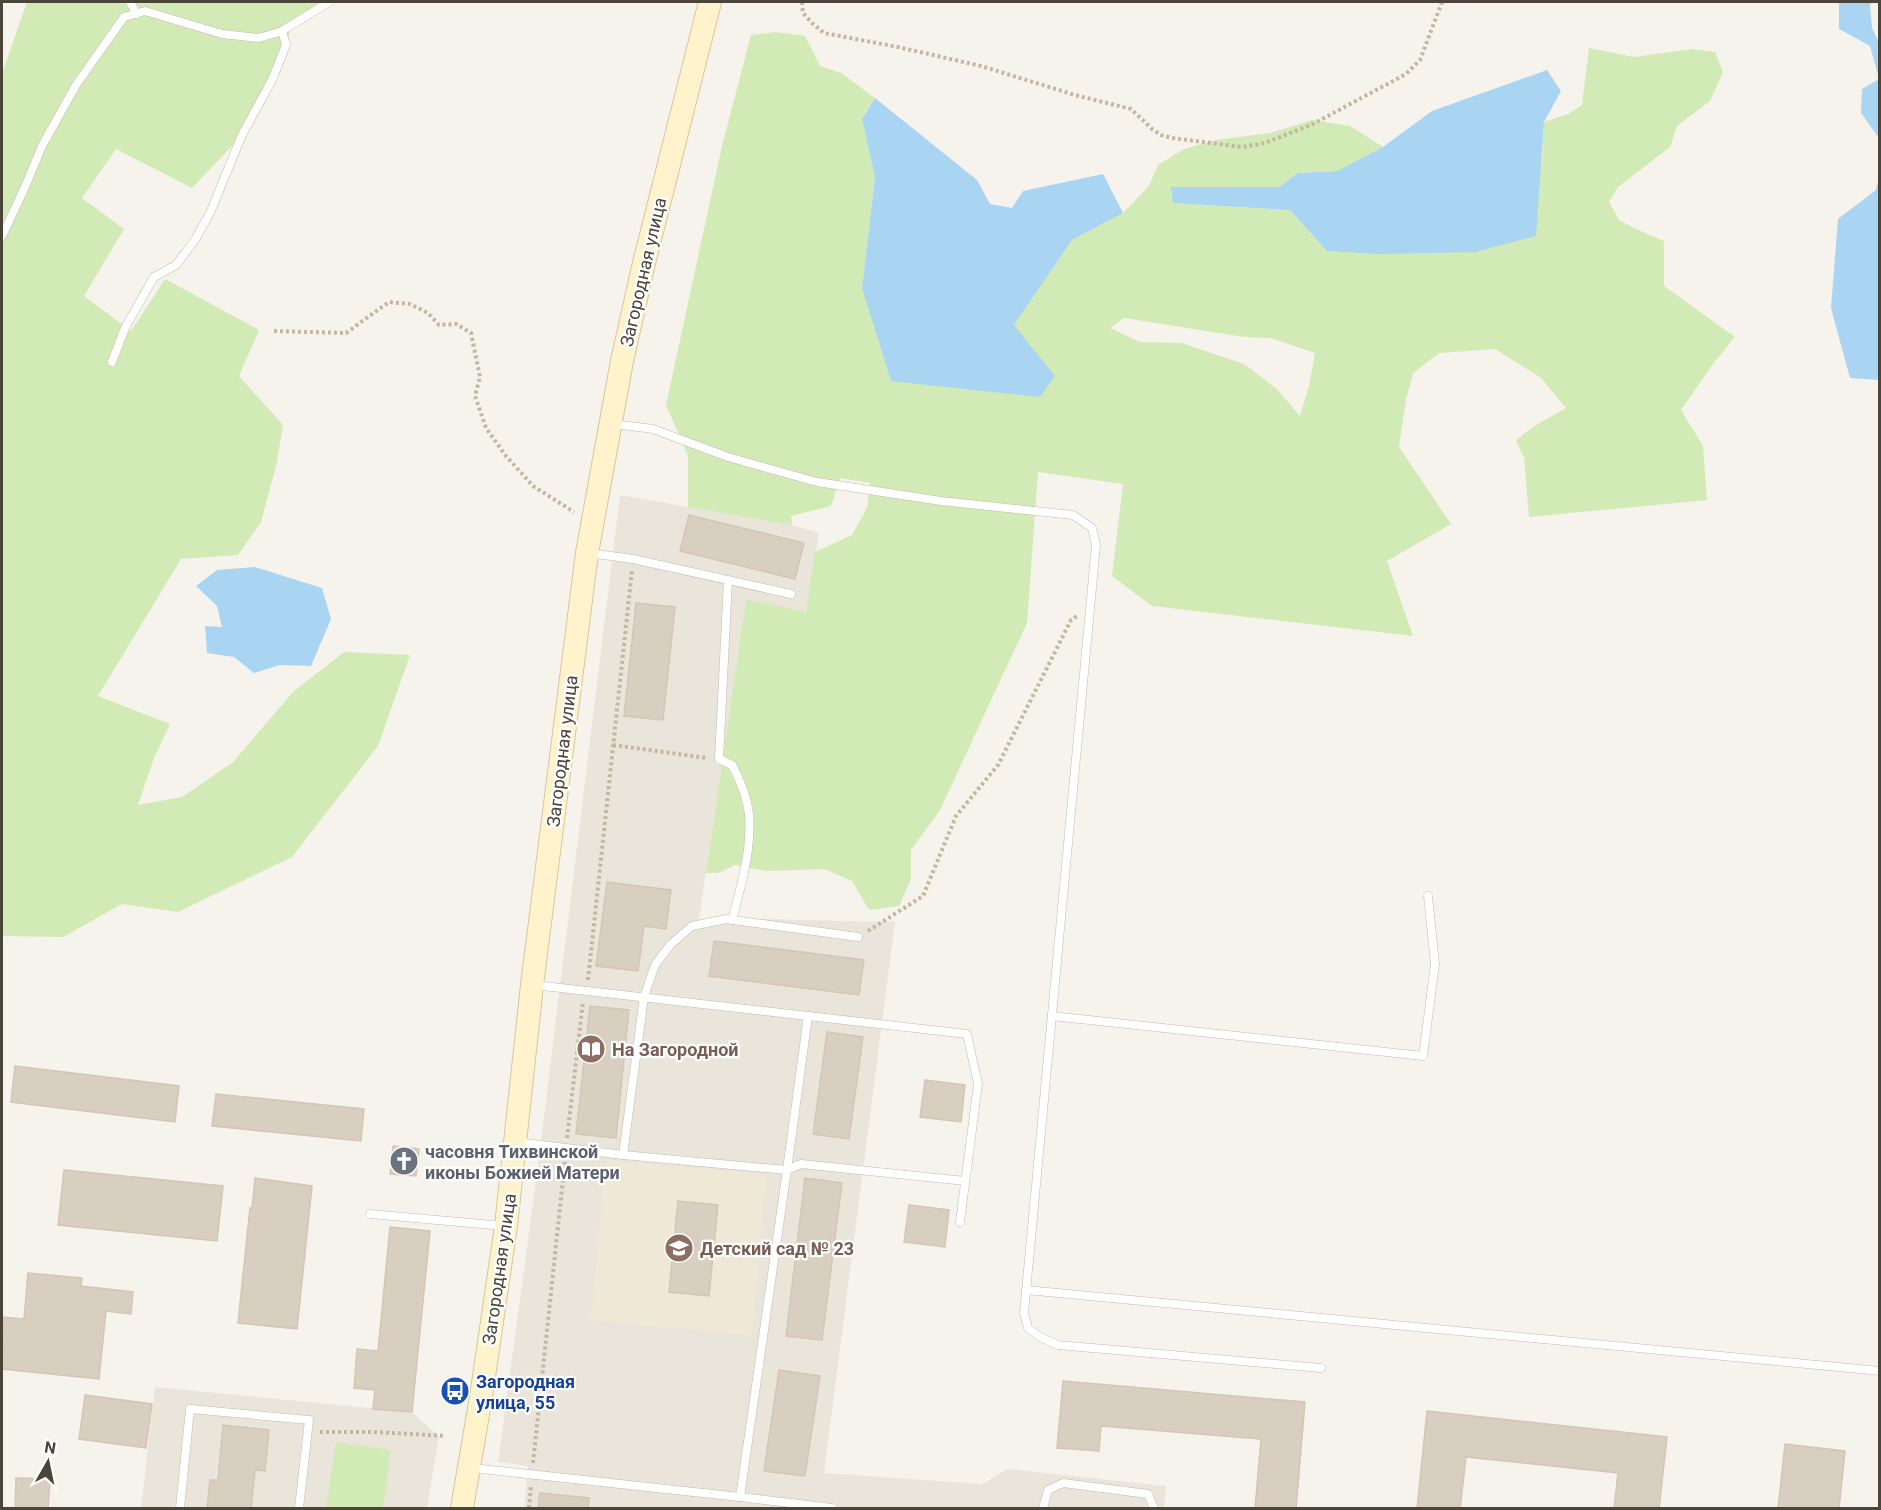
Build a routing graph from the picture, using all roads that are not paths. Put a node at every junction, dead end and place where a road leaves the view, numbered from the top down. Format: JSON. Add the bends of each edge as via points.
{"nodes":[{"id":1,"x":130,"y":2,"type":"edge"},
{"id":2,"x":329,"y":2,"type":"edge"},
{"id":3,"x":710,"y":2,"type":"edge"},
{"id":4,"x":137,"y":14,"type":"junction"},
{"id":5,"x":282,"y":31,"type":"junction"},
{"id":6,"x":2,"y":236,"type":"edge"},
{"id":7,"x":112,"y":362,"type":"dead end"},
{"id":8,"x":610,"y":423,"type":"junction"},
{"id":9,"x":587,"y":553,"type":"junction"},
{"id":10,"x":728,"y":580,"type":"junction"},
{"id":11,"x":791,"y":594,"type":"dead end"},
{"id":12,"x":1428,"y":896,"type":"dead end"},
{"id":13,"x":732,"y":920,"type":"junction"},
{"id":14,"x":858,"y":937,"type":"road end"},
{"id":15,"x":532,"y":985,"type":"junction"},
{"id":16,"x":644,"y":997,"type":"junction"},
{"id":17,"x":808,"y":1016,"type":"junction"},
{"id":18,"x":1052,"y":1016,"type":"junction"},
{"id":19,"x":515,"y":1142,"type":"junction"},
{"id":20,"x":623,"y":1155,"type":"junction"},
{"id":21,"x":787,"y":1170,"type":"junction"},
{"id":22,"x":965,"y":1181,"type":"junction"},
{"id":23,"x":370,"y":1214,"type":"dead end"},
{"id":24,"x":960,"y":1222,"type":"dead end"},
{"id":25,"x":506,"y":1226,"type":"junction"},
{"id":26,"x":1026,"y":1290,"type":"junction"},
{"id":27,"x":1321,"y":1368,"type":"dead end"},
{"id":28,"x":1880,"y":1371,"type":"edge"},
{"id":29,"x":470,"y":1468,"type":"junction"},
{"id":30,"x":740,"y":1497,"type":"junction"},
{"id":31,"x":180,"y":1509,"type":"edge"},
{"id":32,"x":299,"y":1509,"type":"edge"},
{"id":33,"x":462,"y":1509,"type":"edge"},
{"id":34,"x":832,"y":1509,"type":"edge"},
{"id":35,"x":1043,"y":1509,"type":"edge"},
{"id":36,"x":1154,"y":1509,"type":"edge"}],
"edges":[{"from":1,"to":4,"type":"lane"},
{"from":2,"to":5,"type":"lane"},
{"from":3,"to":8,"type":"main road","name":"Загородная улица","via":[[644,263]]},
{"from":4,"to":5,"type":"lane","via":[[145,11],[222,34],[259,38]]},
{"from":4,"to":6,"type":"lane","via":[[124,17],[76,85],[42,146]]},
{"from":5,"to":7,"type":"lane","via":[[286,45],[210,213],[176,265],[154,277],[125,328]]},
{"from":8,"to":9,"type":"main road","name":"Загородная улица"},
{"from":8,"to":18,"type":"lane","via":[[653,429],[728,457],[817,482],[1073,515],[1092,528],[1096,545]]},
{"from":9,"to":10,"type":"lane"},
{"from":9,"to":15,"type":"main road","name":"Загородная улица"},
{"from":10,"to":11,"type":"lane"},
{"from":10,"to":13,"type":"lane","via":[[719,759],[732,765],[749,814],[748,848]]},
{"from":12,"to":18,"type":"lane","via":[[1435,964],[1423,1056]]},
{"from":13,"to":14,"type":"lane"},
{"from":13,"to":16,"type":"lane","via":[[692,926],[671,944],[655,965]]},
{"from":15,"to":16,"type":"lane"},
{"from":15,"to":19,"type":"main road","name":"Загородная улица"},
{"from":16,"to":17,"type":"lane"},
{"from":16,"to":20,"type":"lane"},
{"from":17,"to":21,"type":"lane"},
{"from":17,"to":22,"type":"lane","via":[[967,1034],[978,1084]]},
{"from":18,"to":26,"type":"lane"},
{"from":19,"to":20,"type":"lane"},
{"from":19,"to":25,"type":"main road","name":"Загородная улица"},
{"from":20,"to":21,"type":"lane"},
{"from":21,"to":22,"type":"lane","via":[[801,1164]]},
{"from":21,"to":30,"type":"lane"},
{"from":22,"to":24,"type":"lane"},
{"from":23,"to":25,"type":"lane"},
{"from":25,"to":29,"type":"main road","name":"Загородная улица"},
{"from":26,"to":27,"type":"lane","via":[[1024,1313],[1028,1328],[1058,1345]]},
{"from":26,"to":28,"type":"lane"},
{"from":29,"to":30,"type":"lane"},
{"from":29,"to":33,"type":"main road","name":"Загородная улица"},
{"from":30,"to":34,"type":"lane"},
{"from":31,"to":32,"type":"lane","via":[[190,1409],[309,1420]]},
{"from":35,"to":36,"type":"lane","via":[[1048,1490],[1063,1484],[1148,1494]]}]}
